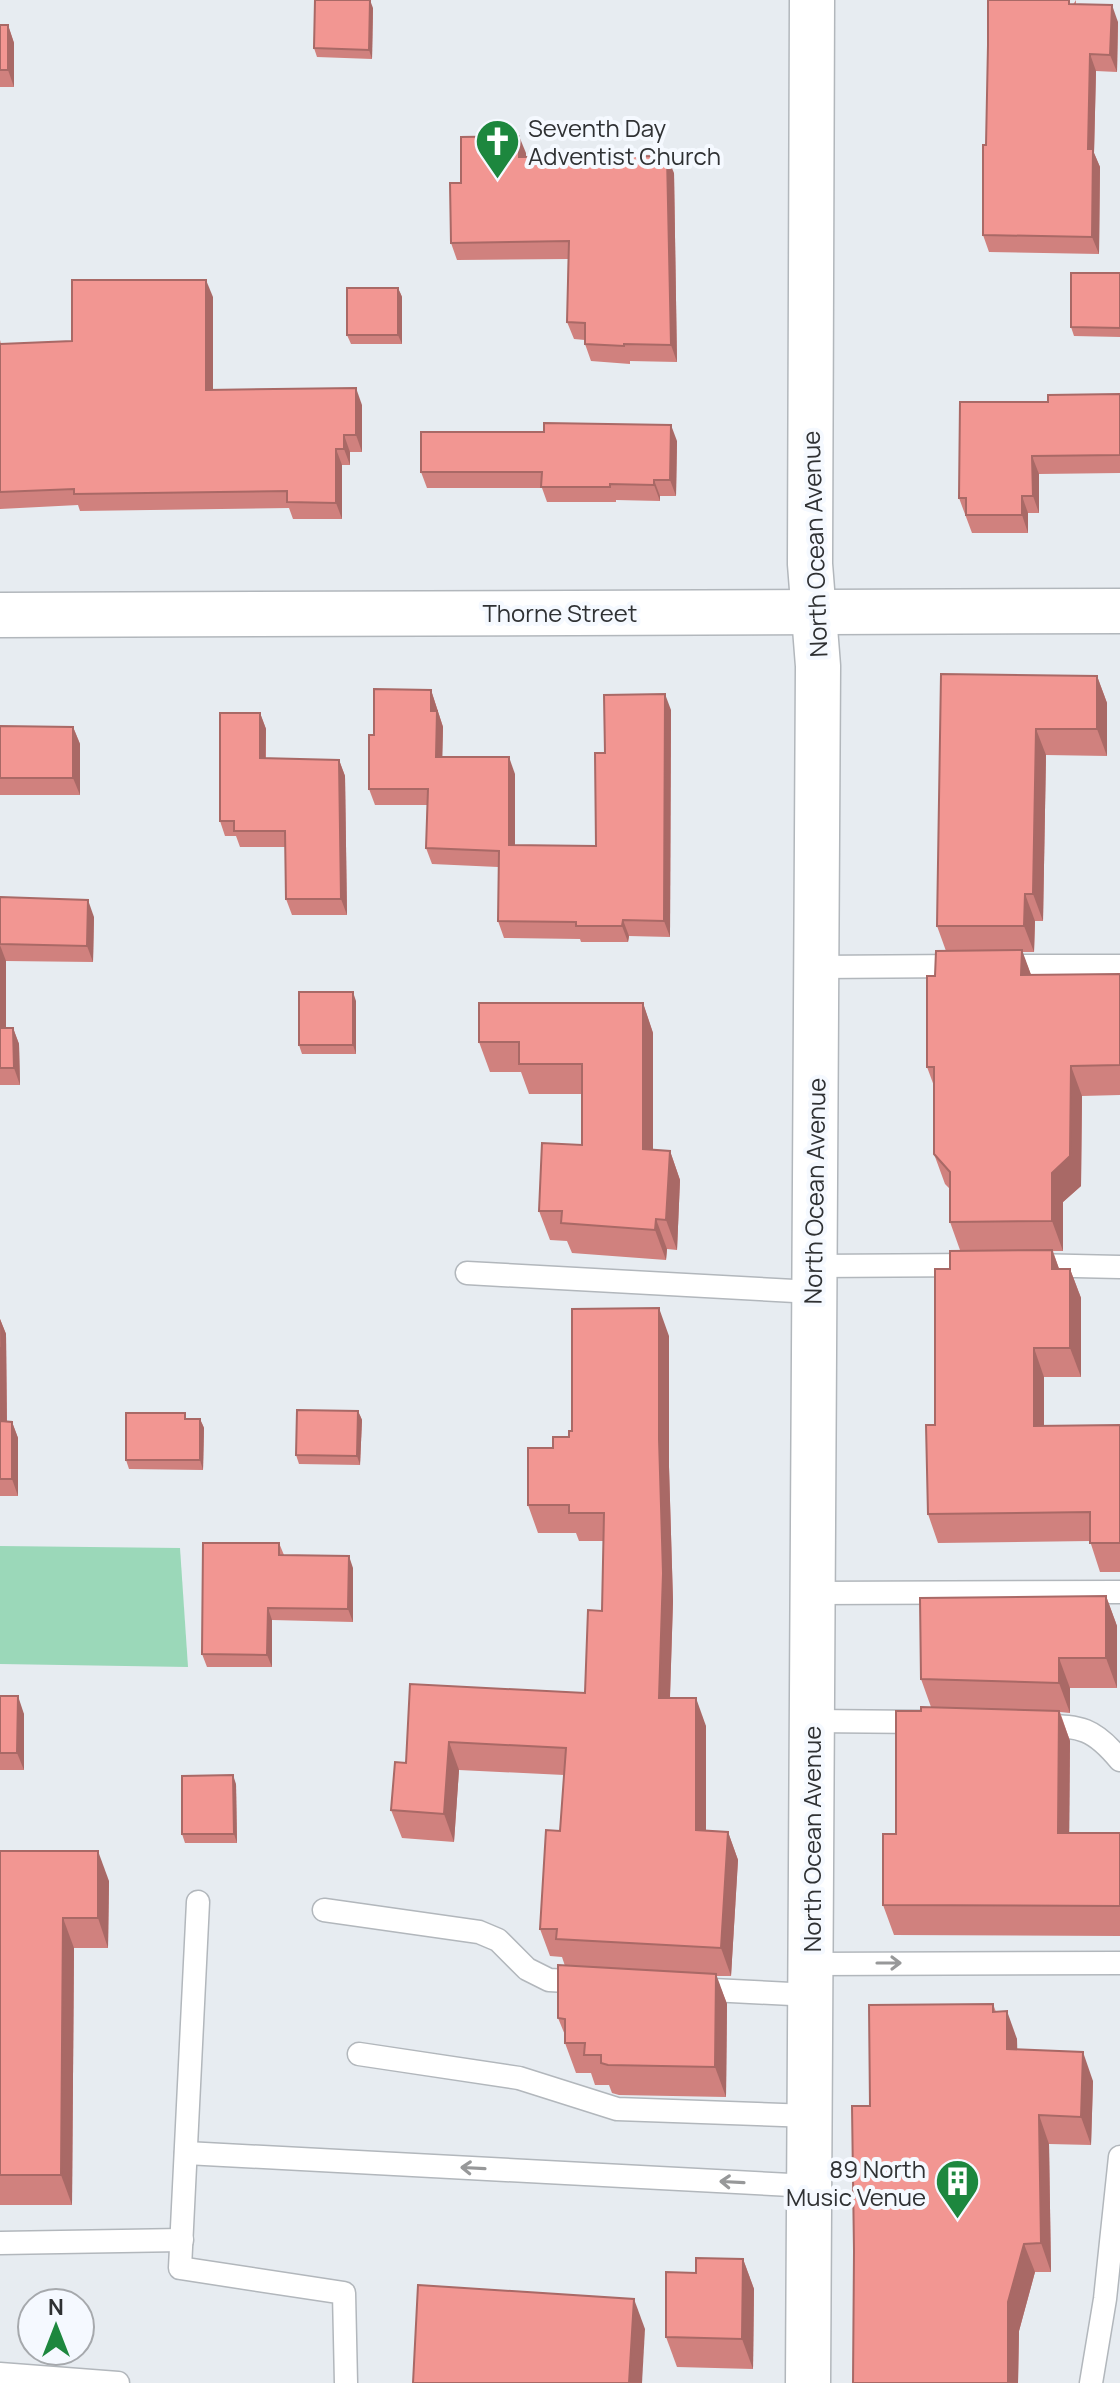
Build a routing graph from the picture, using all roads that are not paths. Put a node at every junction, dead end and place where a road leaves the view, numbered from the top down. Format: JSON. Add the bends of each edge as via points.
{"nodes":[{"id":1,"x":812,"y":0,"type":"edge"},
{"id":2,"x":1120,"y":611,"type":"edge"},
{"id":3,"x":813,"y":612,"type":"junction"},
{"id":4,"x":0,"y":615,"type":"edge"},
{"id":5,"x":1120,"y":966,"type":"edge"},
{"id":6,"x":816,"y":967,"type":"junction"},
{"id":7,"x":1120,"y":1267,"type":"edge"},
{"id":8,"x":467,"y":1273,"type":"dead end"},
{"id":9,"x":813,"y":1279,"type":"junction"},
{"id":10,"x":1120,"y":1592,"type":"edge"},
{"id":11,"x":812,"y":1593,"type":"junction"},
{"id":12,"x":811,"y":1721,"type":"junction"},
{"id":13,"x":954,"y":1723,"type":"edge"},
{"id":14,"x":1015,"y":1725,"type":"edge"},
{"id":15,"x":1120,"y":1760,"type":"edge"},
{"id":16,"x":198,"y":1902,"type":"dead end"},
{"id":17,"x":324,"y":1910,"type":"dead end"},
{"id":18,"x":1120,"y":1963,"type":"edge"},
{"id":19,"x":811,"y":1980,"type":"junction"},
{"id":20,"x":609,"y":1984,"type":"edge"},
{"id":21,"x":670,"y":1987,"type":"edge"},
{"id":22,"x":359,"y":2054,"type":"dead end"},
{"id":23,"x":810,"y":2116,"type":"junction"},
{"id":24,"x":186,"y":2153,"type":"junction"},
{"id":25,"x":1120,"y":2157,"type":"edge"},
{"id":26,"x":810,"y":2186,"type":"junction"},
{"id":27,"x":182,"y":2240,"type":"junction"},
{"id":28,"x":0,"y":2243,"type":"edge"},
{"id":29,"x":1116,"y":2243,"type":"edge"},
{"id":30,"x":0,"y":2374,"type":"edge"},
{"id":31,"x":118,"y":2383,"type":"edge"},
{"id":32,"x":346,"y":2383,"type":"edge"},
{"id":33,"x":808,"y":2383,"type":"edge"},
{"id":34,"x":1091,"y":2383,"type":"edge"}],
"edges":[{"from":1,"to":3,"type":"street","name":"North Ocean Avenue"},
{"from":2,"to":3,"type":"street","name":"Thorne Street"},
{"from":3,"to":4,"type":"street","name":"Thorne Street"},
{"from":3,"to":6,"type":"street","name":"North Ocean Avenue","via":[[818,666]]},
{"from":5,"to":6,"type":"lane"},
{"from":6,"to":9,"type":"street","name":"North Ocean Avenue"},
{"from":7,"to":9,"type":"lane"},
{"from":8,"to":9,"type":"lane"},
{"from":9,"to":11,"type":"street","name":"North Ocean Avenue"},
{"from":10,"to":11,"type":"lane"},
{"from":11,"to":12,"type":"street","name":"North Ocean Avenue"},
{"from":12,"to":13,"type":"lane"},
{"from":12,"to":19,"type":"street","name":"North Ocean Avenue"},
{"from":14,"to":15,"type":"lane","via":[[1077,1727],[1104,1740]]},
{"from":16,"to":24,"type":"lane"},
{"from":17,"to":20,"type":"lane","via":[[479,1932],[498,1940],[527,1969],[549,1980]]},
{"from":19,"to":18,"type":"lane","one_way":true},
{"from":19,"to":21,"type":"lane"},
{"from":19,"to":23,"type":"street","name":"North Ocean Avenue"},
{"from":22,"to":23,"type":"lane","via":[[519,2078],[617,2109]]},
{"from":23,"to":26,"type":"street","name":"North Ocean Avenue"},
{"from":26,"to":24,"type":"lane","one_way":true},
{"from":24,"to":27,"type":"lane"},
{"from":25,"to":29,"type":"lane"},
{"from":26,"to":33,"type":"street","name":"North Ocean Avenue"},
{"from":27,"to":28,"type":"lane"},
{"from":27,"to":32,"type":"lane","via":[[180,2268],[344,2293]]},
{"from":29,"to":34,"type":"lane"},
{"from":30,"to":31,"type":"lane"}]}
